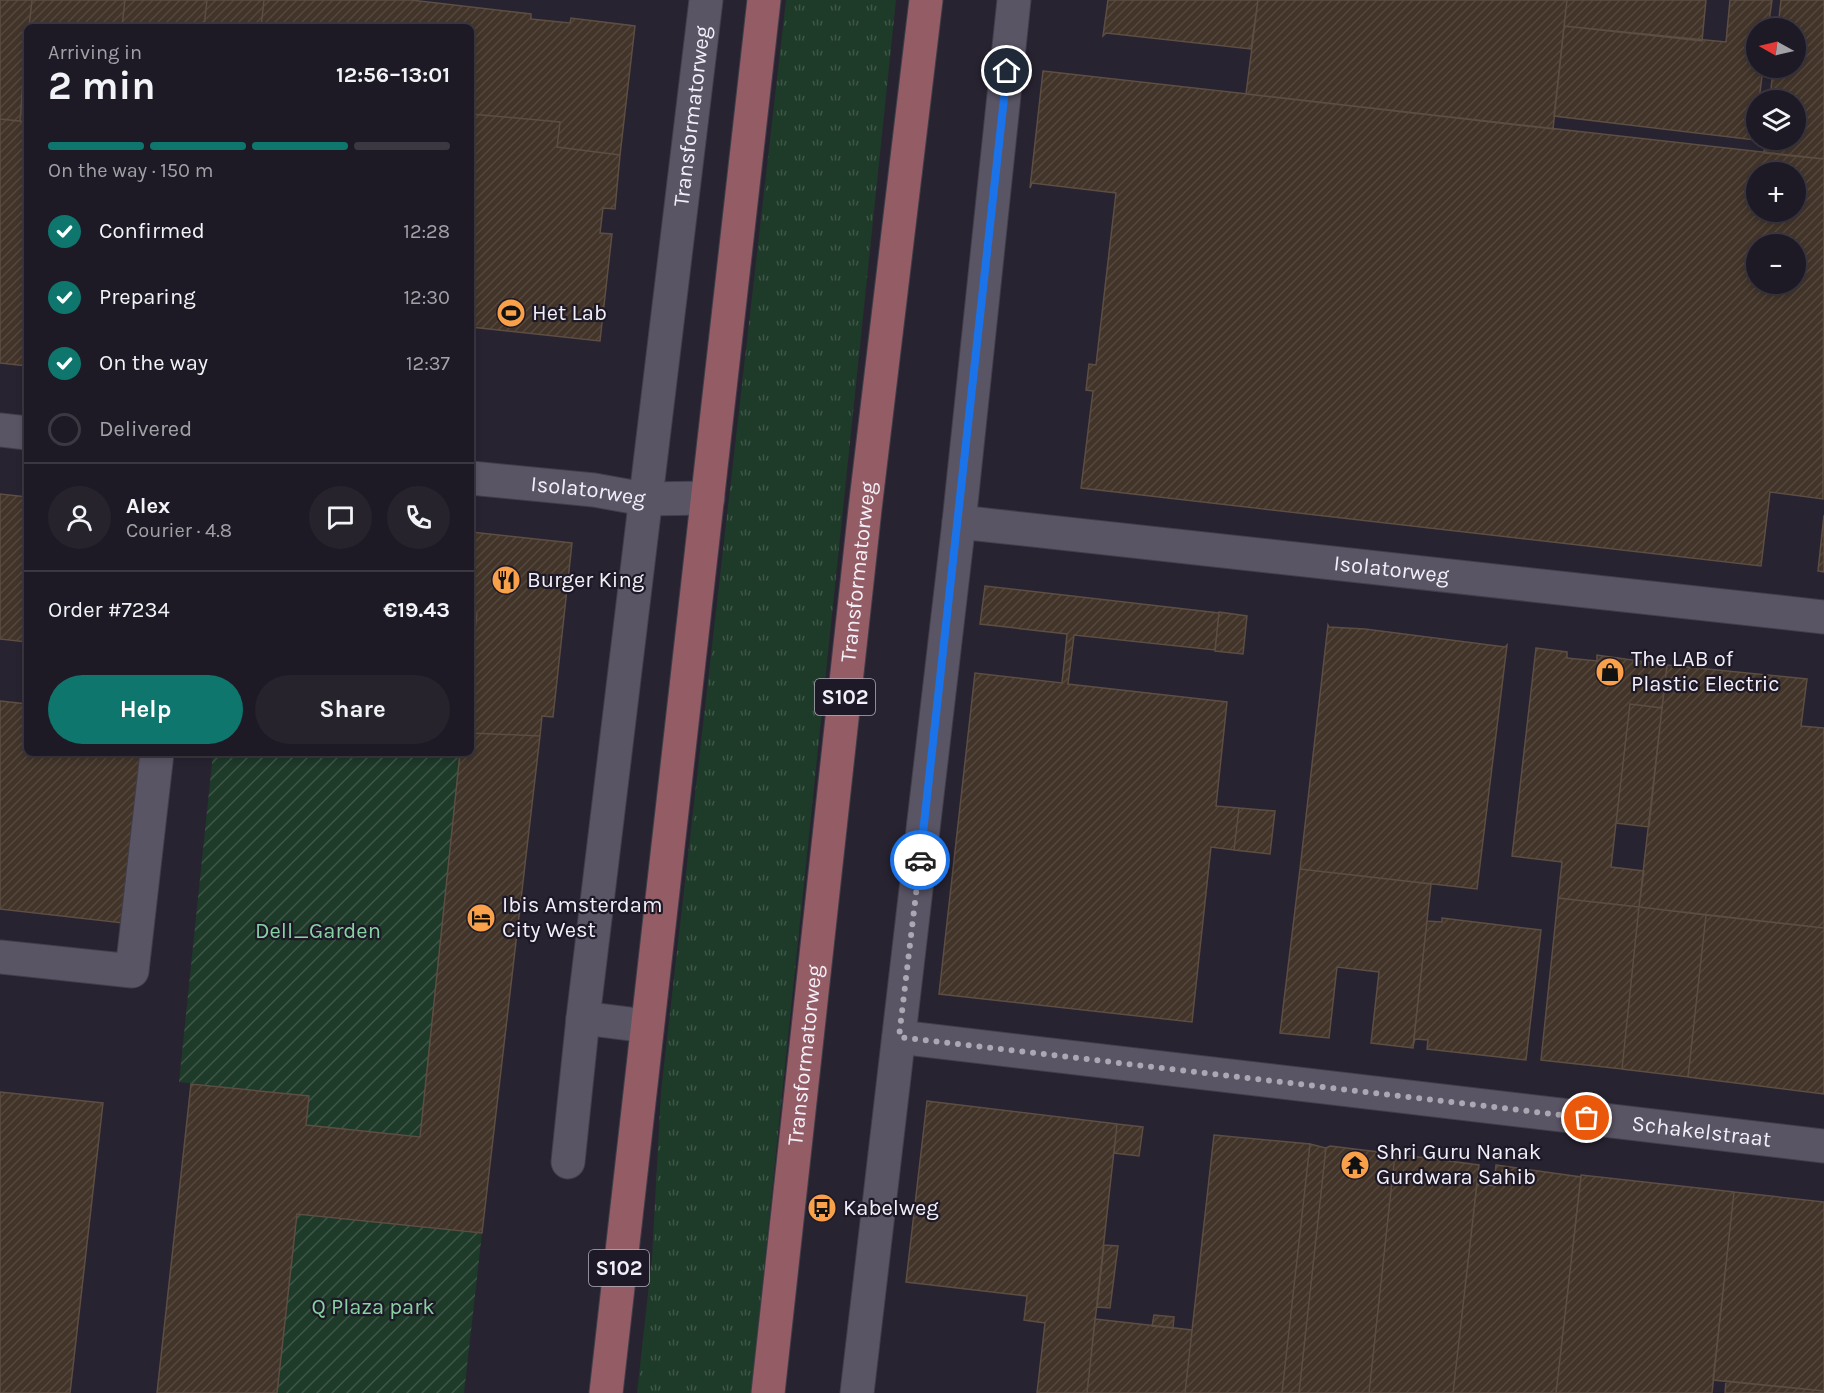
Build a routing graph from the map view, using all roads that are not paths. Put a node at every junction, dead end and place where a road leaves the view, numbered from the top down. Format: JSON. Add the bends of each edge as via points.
{"nodes":[{"id":1,"x":706,"y":0,"type":"edge"},
{"id":2,"x":764,"y":0,"type":"edge"},
{"id":3,"x":926,"y":0,"type":"edge"},
{"id":4,"x":1014,"y":0,"type":"edge"},
{"id":5,"x":0,"y":430,"type":"edge"},
{"id":6,"x":24,"y":433,"type":"edge"},
{"id":7,"x":474,"y":478,"type":"edge"},
{"id":8,"x":708,"y":498,"type":"junction"},
{"id":9,"x":644,"y":499,"type":"junction"},
{"id":10,"x":959,"y":522,"type":"junction"},
{"id":11,"x":1824,"y":617,"type":"edge"},
{"id":12,"x":157,"y":756,"type":"edge"},
{"id":13,"x":180,"y":756,"type":"edge"},
{"id":14,"x":168,"y":855,"type":"dead end"},
{"id":15,"x":0,"y":957,"type":"edge"},
{"id":16,"x":583,"y":1018,"type":"junction"},
{"id":17,"x":646,"y":1026,"type":"junction"},
{"id":18,"x":899,"y":1037,"type":"junction"},
{"id":19,"x":1824,"y":1146,"type":"edge"},
{"id":20,"x":568,"y":1162,"type":"dead end"},
{"id":21,"x":606,"y":1393,"type":"edge"},
{"id":22,"x":768,"y":1393,"type":"edge"},
{"id":23,"x":856,"y":1393,"type":"edge"}],
"edges":[{"from":1,"to":9,"type":"street","name":"Transformatorweg"},
{"from":2,"to":8,"type":"main road","number":"S102"},
{"from":3,"to":22,"type":"main road","name":"Transformatorweg","number":"S102","via":[[861,544]]},
{"from":4,"to":10,"type":"street"},
{"from":5,"to":6,"type":"street"},
{"from":7,"to":9,"type":"street","name":"Isolatorweg"},
{"from":8,"to":9,"type":"street","name":"Isolatorweg"},
{"from":8,"to":17,"type":"main road","number":"S102"},
{"from":9,"to":16,"type":"street","name":"Transformatorweg"},
{"from":10,"to":11,"type":"street","name":"Isolatorweg"},
{"from":10,"to":18,"type":"street"},
{"from":12,"to":15,"type":"street","via":[[132,971]]},
{"from":13,"to":14,"type":"street"},
{"from":16,"to":17,"type":"street"},
{"from":16,"to":20,"type":"street","name":"Transformatorweg"},
{"from":17,"to":21,"type":"main road","number":"S102"},
{"from":18,"to":19,"type":"street","name":"Schakelstraat"},
{"from":18,"to":23,"type":"street"}]}
